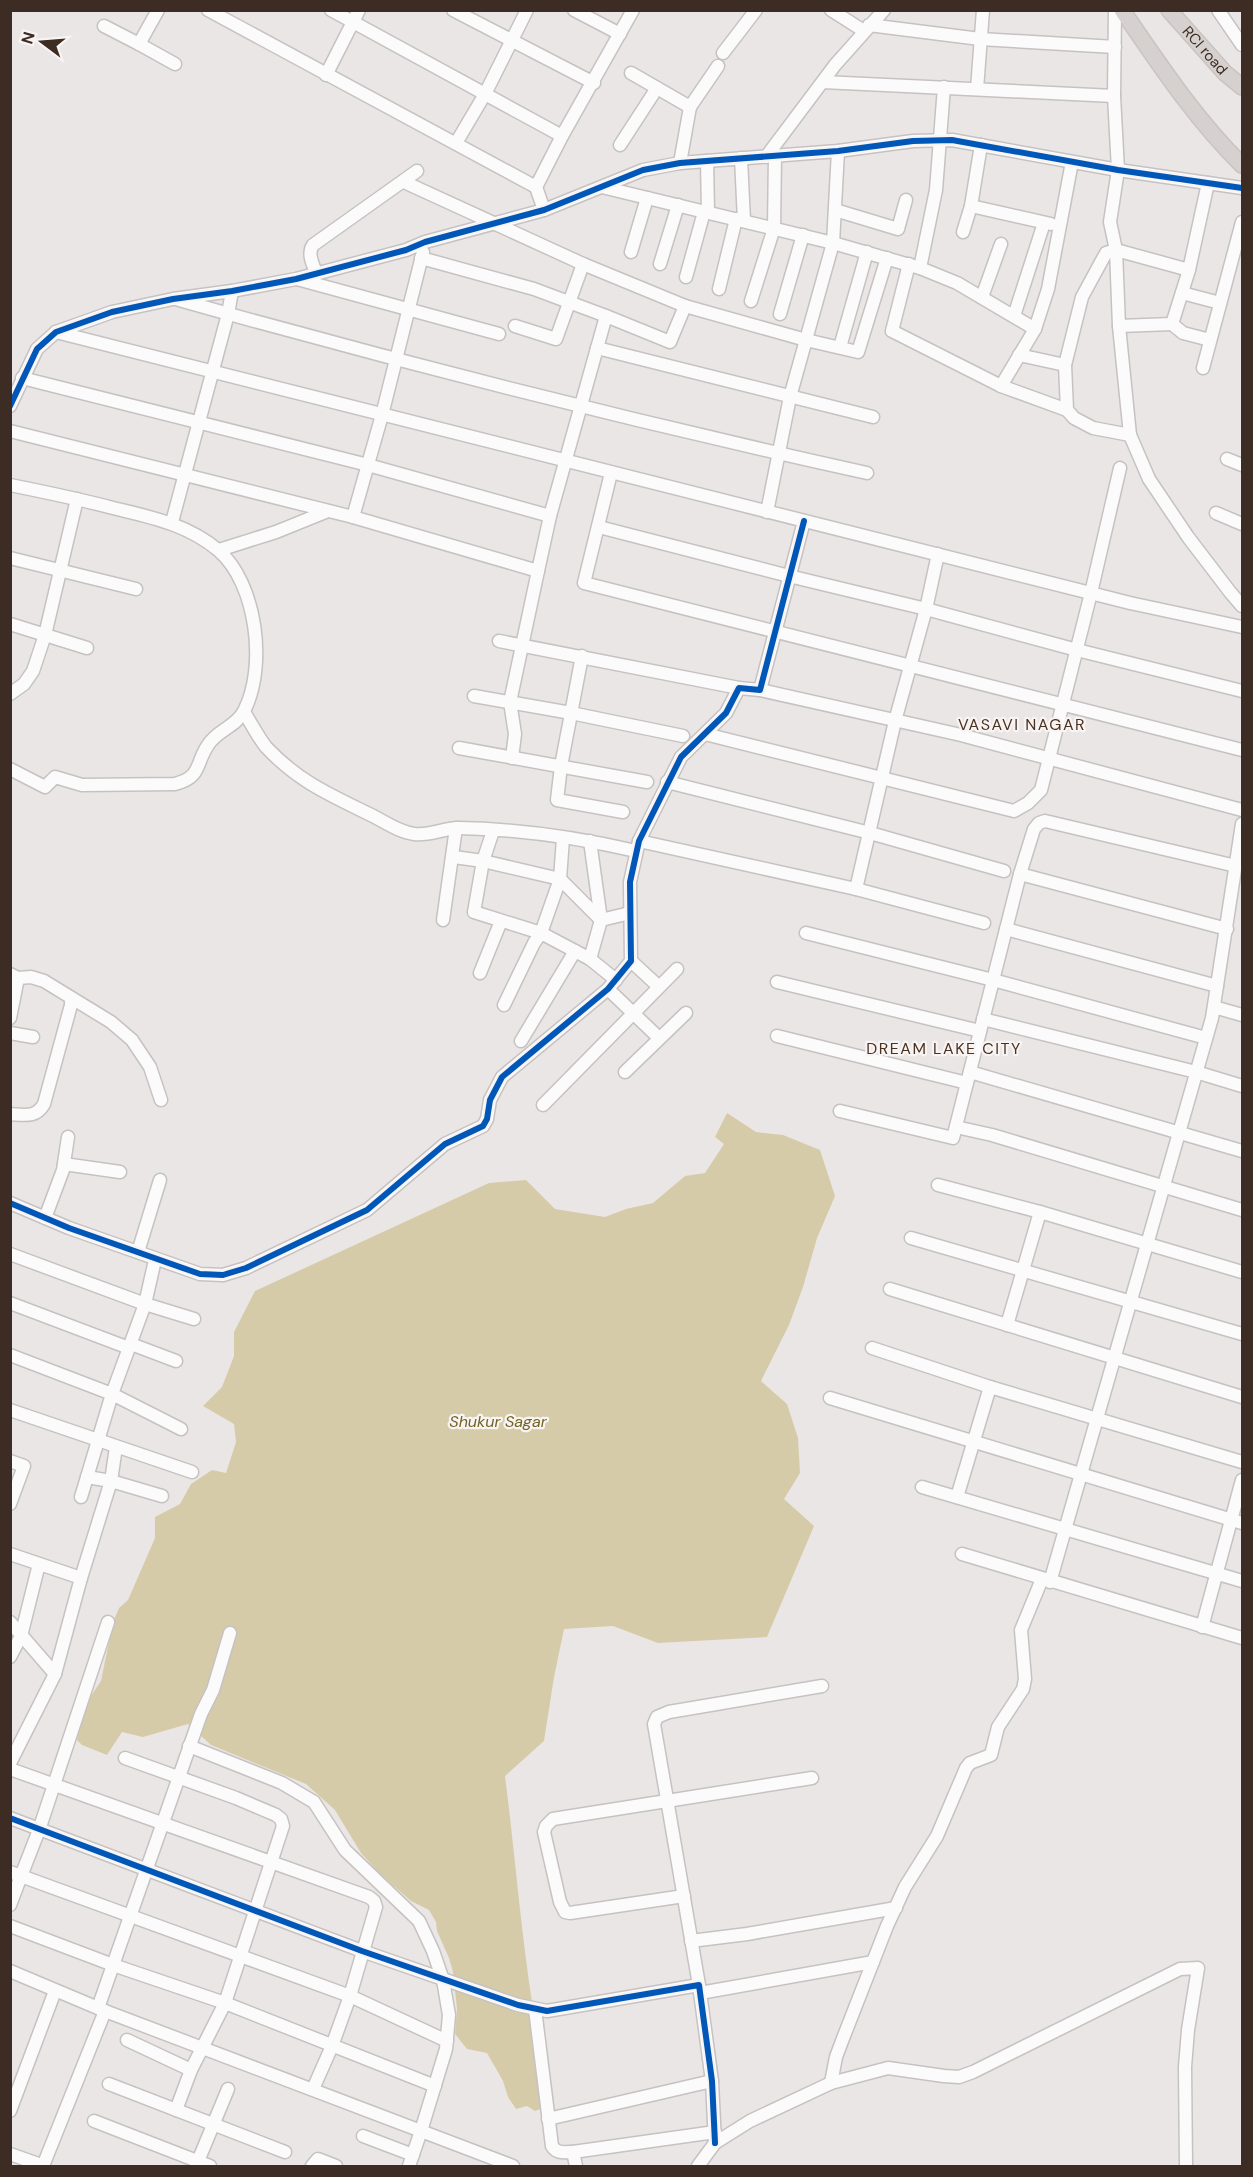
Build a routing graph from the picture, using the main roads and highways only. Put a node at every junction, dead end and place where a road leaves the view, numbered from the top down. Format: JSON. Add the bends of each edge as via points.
{"nodes":[{"id":1,"x":1122,"y":10,"type":"edge"},
{"id":2,"x":1169,"y":10,"type":"edge"},
{"id":3,"x":1242,"y":87,"type":"edge"},
{"id":4,"x":1242,"y":165,"type":"edge"}],
"edges":[{"from":1,"to":4,"type":"main road","via":[[1162,68]]},
{"from":2,"to":3,"type":"main road","name":"RCI road"}]}
